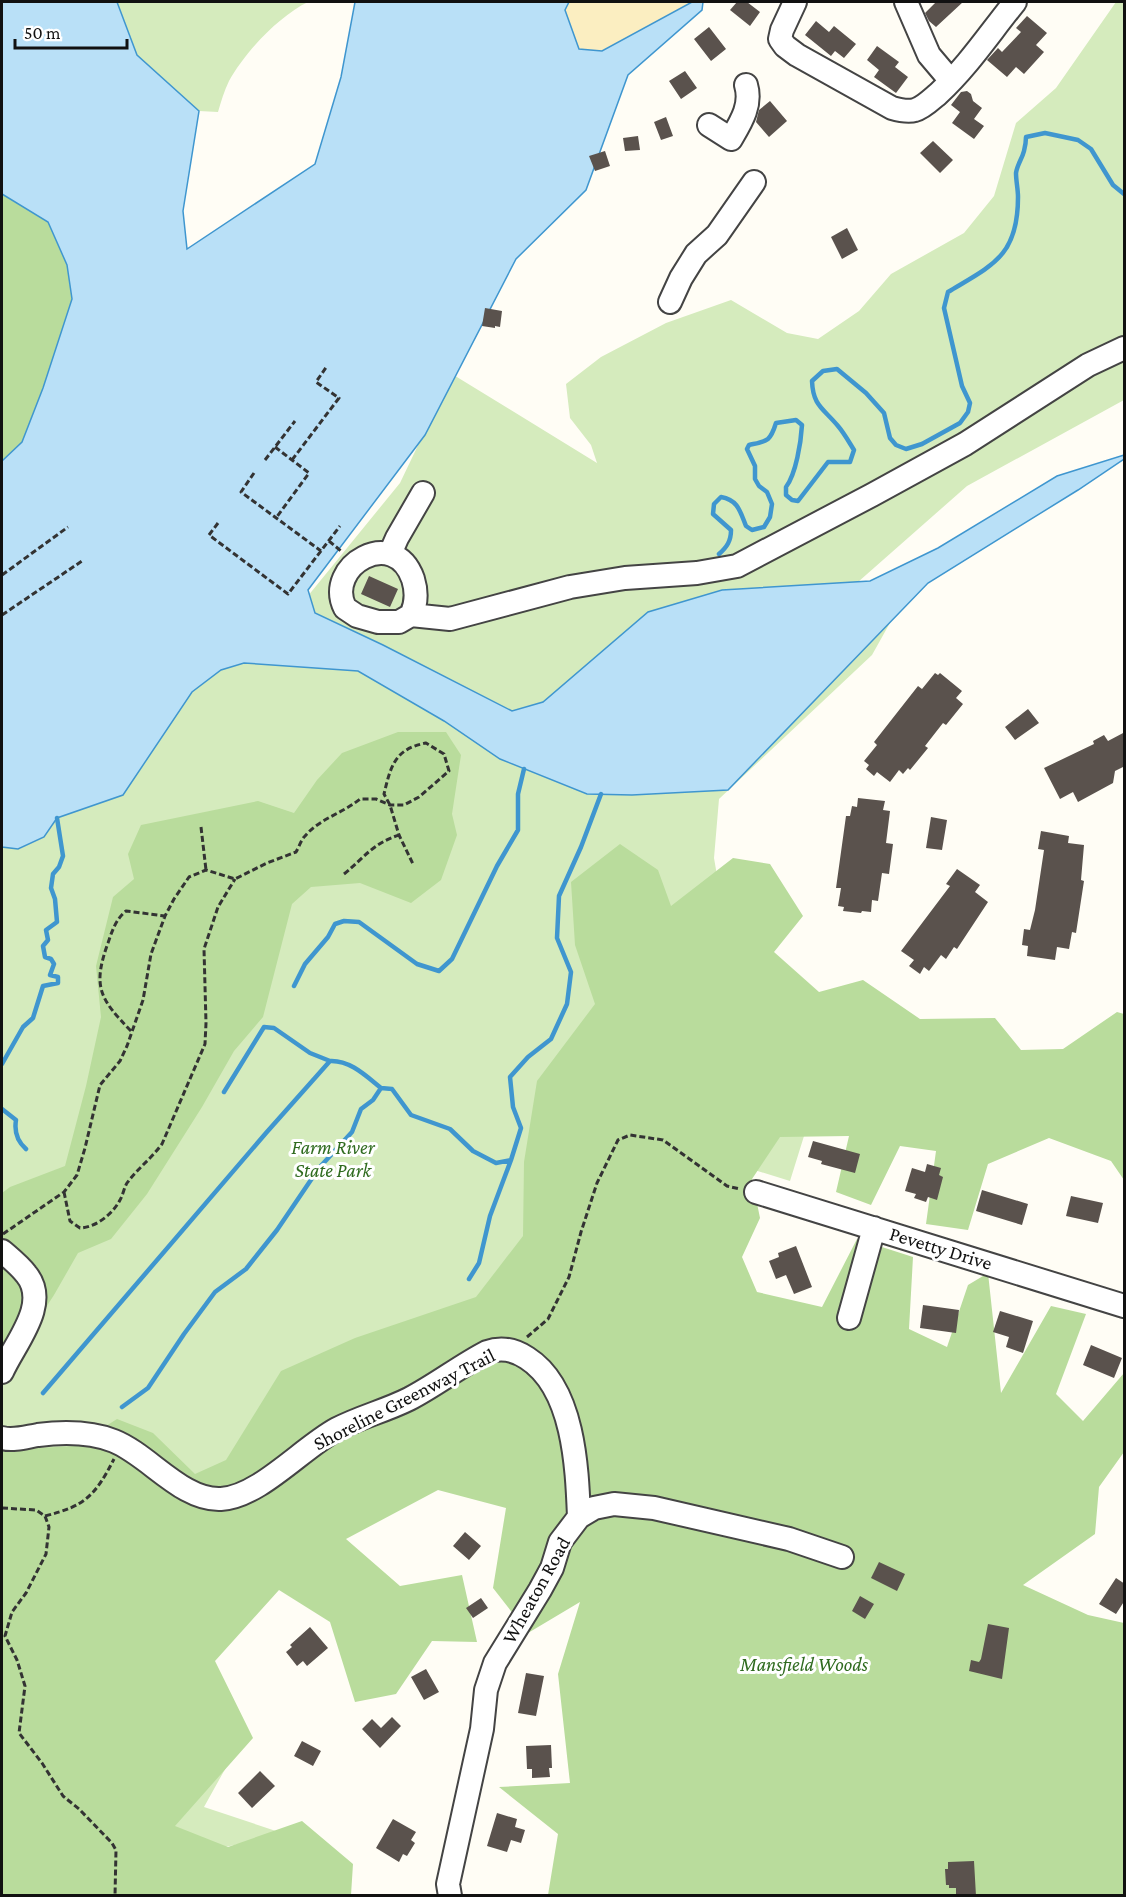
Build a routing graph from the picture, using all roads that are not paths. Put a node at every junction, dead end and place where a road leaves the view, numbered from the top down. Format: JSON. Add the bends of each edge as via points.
{"nodes":[{"id":1,"x":795,"y":2,"type":"edge"},
{"id":2,"x":906,"y":2,"type":"edge"},
{"id":3,"x":1015,"y":2,"type":"edge"},
{"id":4,"x":951,"y":81,"type":"junction"},
{"id":5,"x":746,"y":85,"type":"dead end"},
{"id":6,"x":709,"y":125,"type":"dead end"},
{"id":7,"x":754,"y":182,"type":"dead end"},
{"id":8,"x":670,"y":302,"type":"dead end"},
{"id":9,"x":1125,"y":348,"type":"edge"},
{"id":10,"x":423,"y":493,"type":"dead end"},
{"id":11,"x":390,"y":554,"type":"junction"},
{"id":12,"x":411,"y":615,"type":"junction"},
{"id":13,"x":756,"y":1192,"type":"road end"},
{"id":14,"x":874,"y":1228,"type":"junction"},
{"id":15,"x":2,"y":1251,"type":"edge"},
{"id":16,"x":1125,"y":1306,"type":"edge"},
{"id":17,"x":849,"y":1318,"type":"dead end"},
{"id":18,"x":2,"y":1372,"type":"edge"},
{"id":19,"x":2,"y":1438,"type":"edge"},
{"id":20,"x":579,"y":1517,"type":"junction"},
{"id":21,"x":842,"y":1557,"type":"dead end"},
{"id":22,"x":450,"y":1896,"type":"edge"}],
"edges":[{"from":1,"to":4,"type":"street","via":[[782,30],[780,39],[785,46],[892,108],[915,110]]},
{"from":2,"to":4,"type":"street","via":[[929,55]]},
{"from":3,"to":4,"type":"street"},
{"from":5,"to":6,"type":"street","via":[[748,100],[731,139]]},
{"from":7,"to":8,"type":"street","via":[[717,235],[696,254]]},
{"from":9,"to":12,"type":"street","via":[[1088,365],[965,444],[737,566],[570,587],[450,619]]},
{"from":10,"to":11,"type":"street"},
{"from":11,"to":12,"type":"street","via":[[410,571],[416,606]]},
{"from":11,"to":12,"type":"street","via":[[372,553],[347,573],[340,589],[342,602],[357,616],[378,622],[399,622]]},
{"from":13,"to":14,"type":"street","name":"Pevetty Drive"},
{"from":14,"to":16,"type":"street","name":"Pevetty Drive"},
{"from":14,"to":17,"type":"street"},
{"from":15,"to":18,"type":"street","via":[[27,1275],[33,1287],[34,1305]]},
{"from":19,"to":20,"type":"street","name":"Shoreline Greenway Trail","via":[[69,1433],[98,1437],[143,1457],[193,1492],[229,1498],[255,1488],[338,1429],[409,1399],[487,1352],[500,1349],[516,1352],[537,1365],[561,1403],[574,1452]]},
{"from":20,"to":21,"type":"street","name":"Wheaton Road","via":[[594,1508],[614,1504],[654,1508],[789,1539]]},
{"from":20,"to":22,"type":"street","name":"Wheaton Road","via":[[560,1542],[552,1568],[495,1663],[486,1690],[482,1730],[448,1884]]}]}
